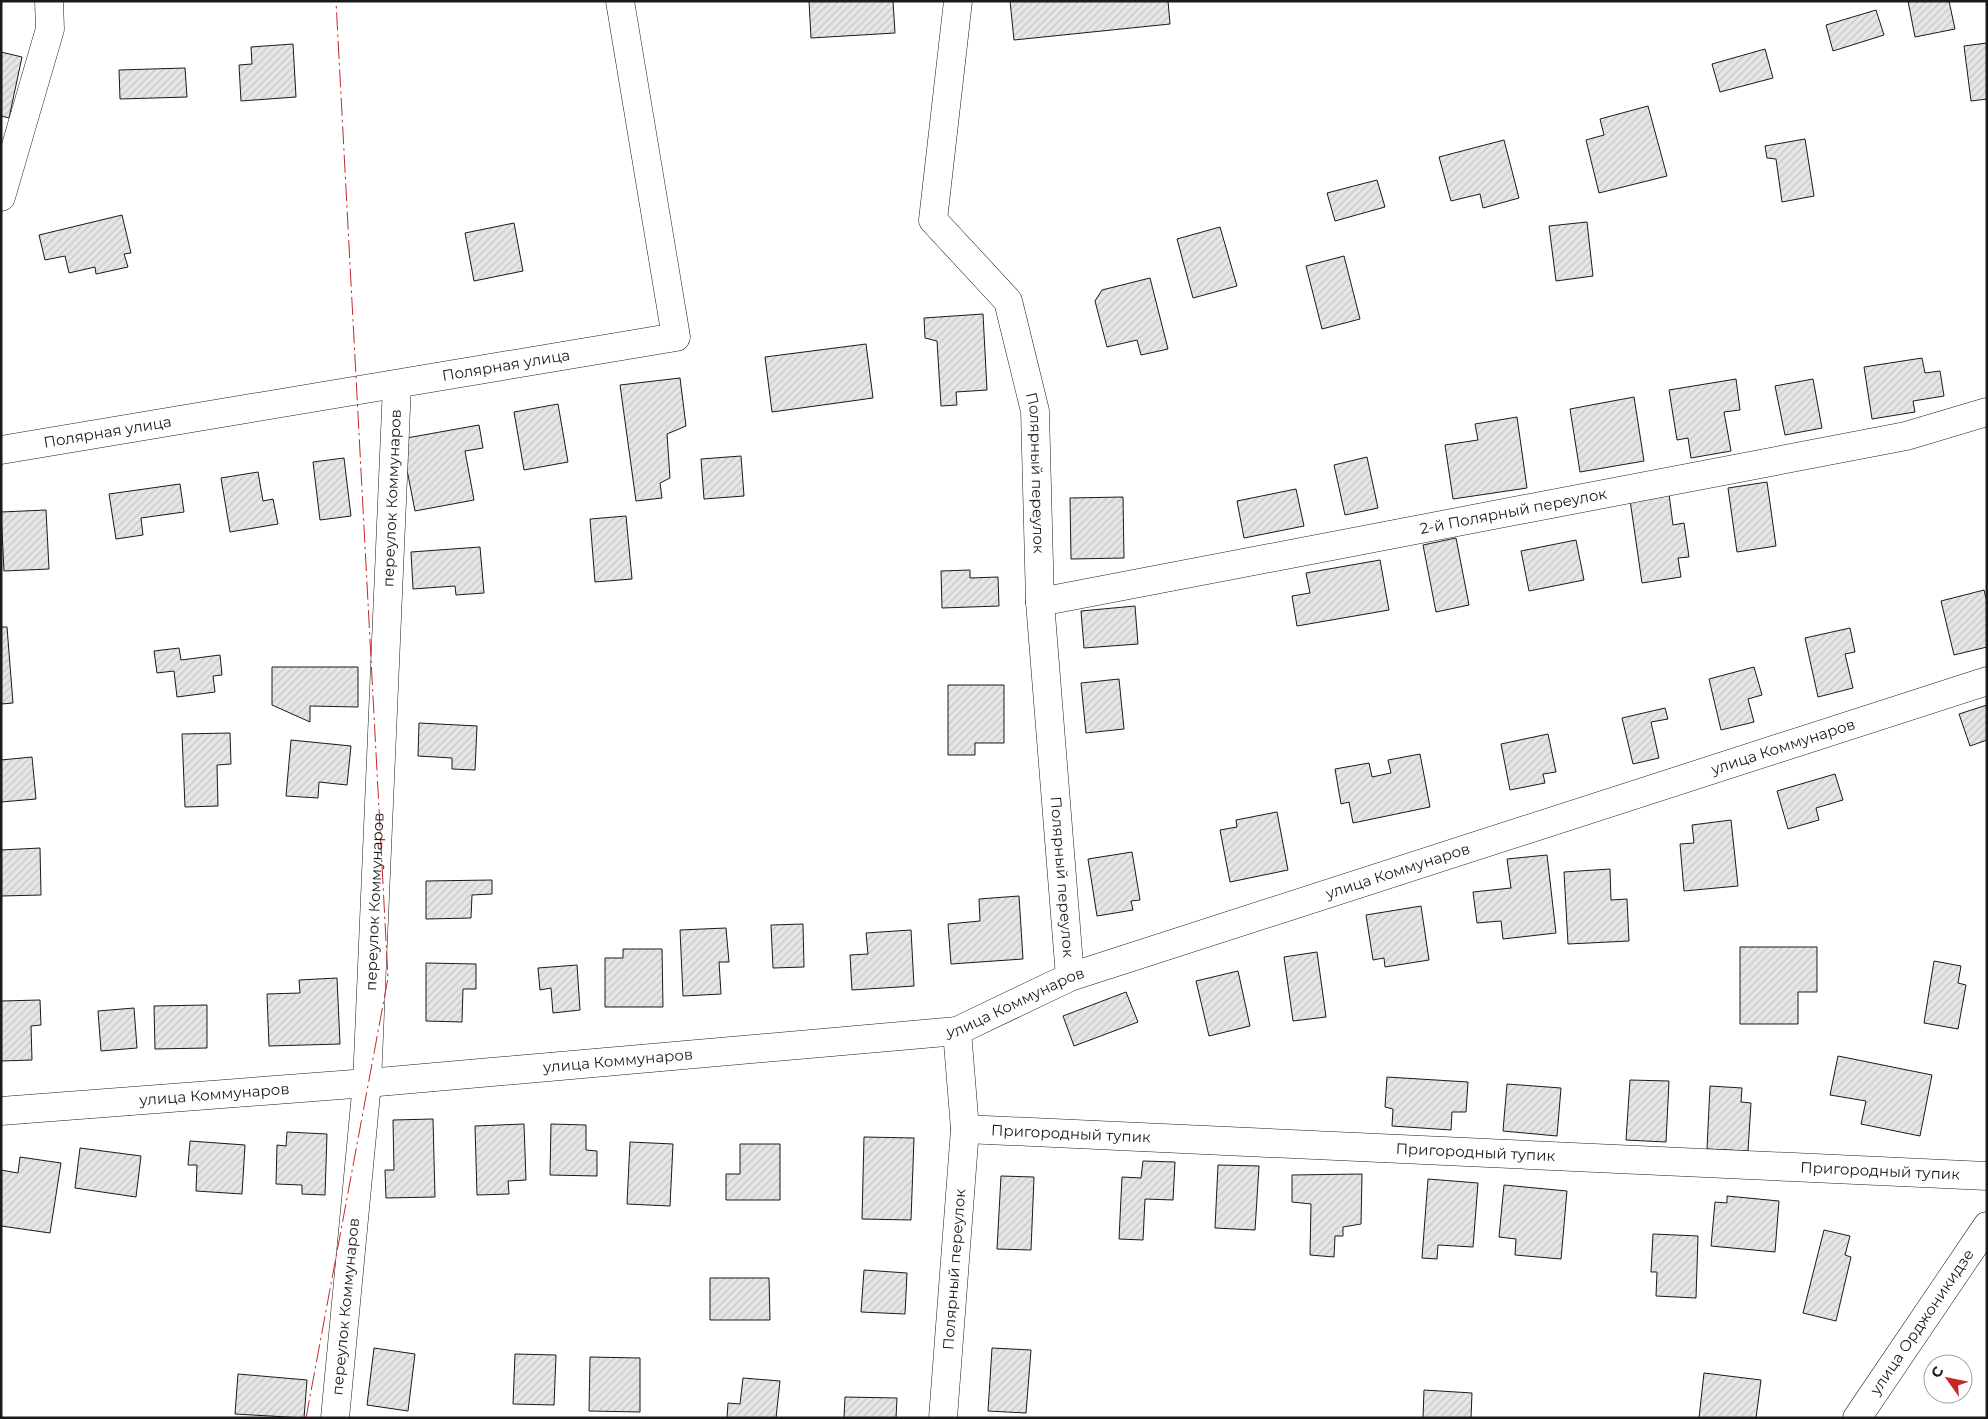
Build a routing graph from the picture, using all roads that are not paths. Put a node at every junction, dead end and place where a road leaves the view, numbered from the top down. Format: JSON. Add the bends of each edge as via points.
{"nodes":[{"id":1,"x":50,"y":1,"type":"edge"},
{"id":2,"x":620,"y":1,"type":"edge"},
{"id":3,"x":958,"y":1,"type":"edge"},
{"id":4,"x":1,"y":196,"type":"edge"},
{"id":5,"x":396,"y":385,"type":"junction"},
{"id":6,"x":1987,"y":412,"type":"edge"},
{"id":7,"x":1,"y":450,"type":"edge"},
{"id":8,"x":1040,"y":602,"type":"junction"},
{"id":9,"x":1987,"y":681,"type":"edge"},
{"id":10,"x":1070,"y":977,"type":"junction"},
{"id":11,"x":957,"y":1031,"type":"junction"},
{"id":12,"x":367,"y":1083,"type":"junction"},
{"id":13,"x":1,"y":1111,"type":"edge"},
{"id":14,"x":965,"y":1129,"type":"junction"},
{"id":15,"x":1987,"y":1176,"type":"edge"},
{"id":16,"x":1987,"y":1226,"type":"edge"},
{"id":17,"x":335,"y":1418,"type":"edge"},
{"id":18,"x":943,"y":1418,"type":"edge"},
{"id":19,"x":1856,"y":1418,"type":"edge"}],
"edges":[{"from":1,"to":4,"type":"street","via":[[50,29]]},
{"from":2,"to":5,"type":"street","name":"Полярная улица","via":[[676,337]]},
{"from":3,"to":8,"type":"street","name":"Полярный переулок","via":[[933,220],[1008,301],[1035,411]]},
{"from":5,"to":7,"type":"street","name":"Полярная улица"},
{"from":5,"to":12,"type":"street","name":"переулок Коммунаров"},
{"from":6,"to":8,"type":"street","name":"2-й Полярный переулок","via":[[1906,436]]},
{"from":8,"to":10,"type":"street","name":"Полярный переулок"},
{"from":9,"to":10,"type":"street","name":"улица Коммунаров"},
{"from":10,"to":11,"type":"street","name":"улица Коммунаров"},
{"from":11,"to":12,"type":"street","name":"улица Коммунаров"},
{"from":11,"to":14,"type":"street","name":"Полярный переулок"},
{"from":12,"to":13,"type":"street","name":"улица Коммунаров"},
{"from":12,"to":17,"type":"street","name":"переулок Коммунаров"},
{"from":14,"to":15,"type":"street","name":"Пригородный тупик"},
{"from":14,"to":18,"type":"street","name":"Полярный переулок"},
{"from":16,"to":19,"type":"street","name":"улица Орджоникидзе"}]}
